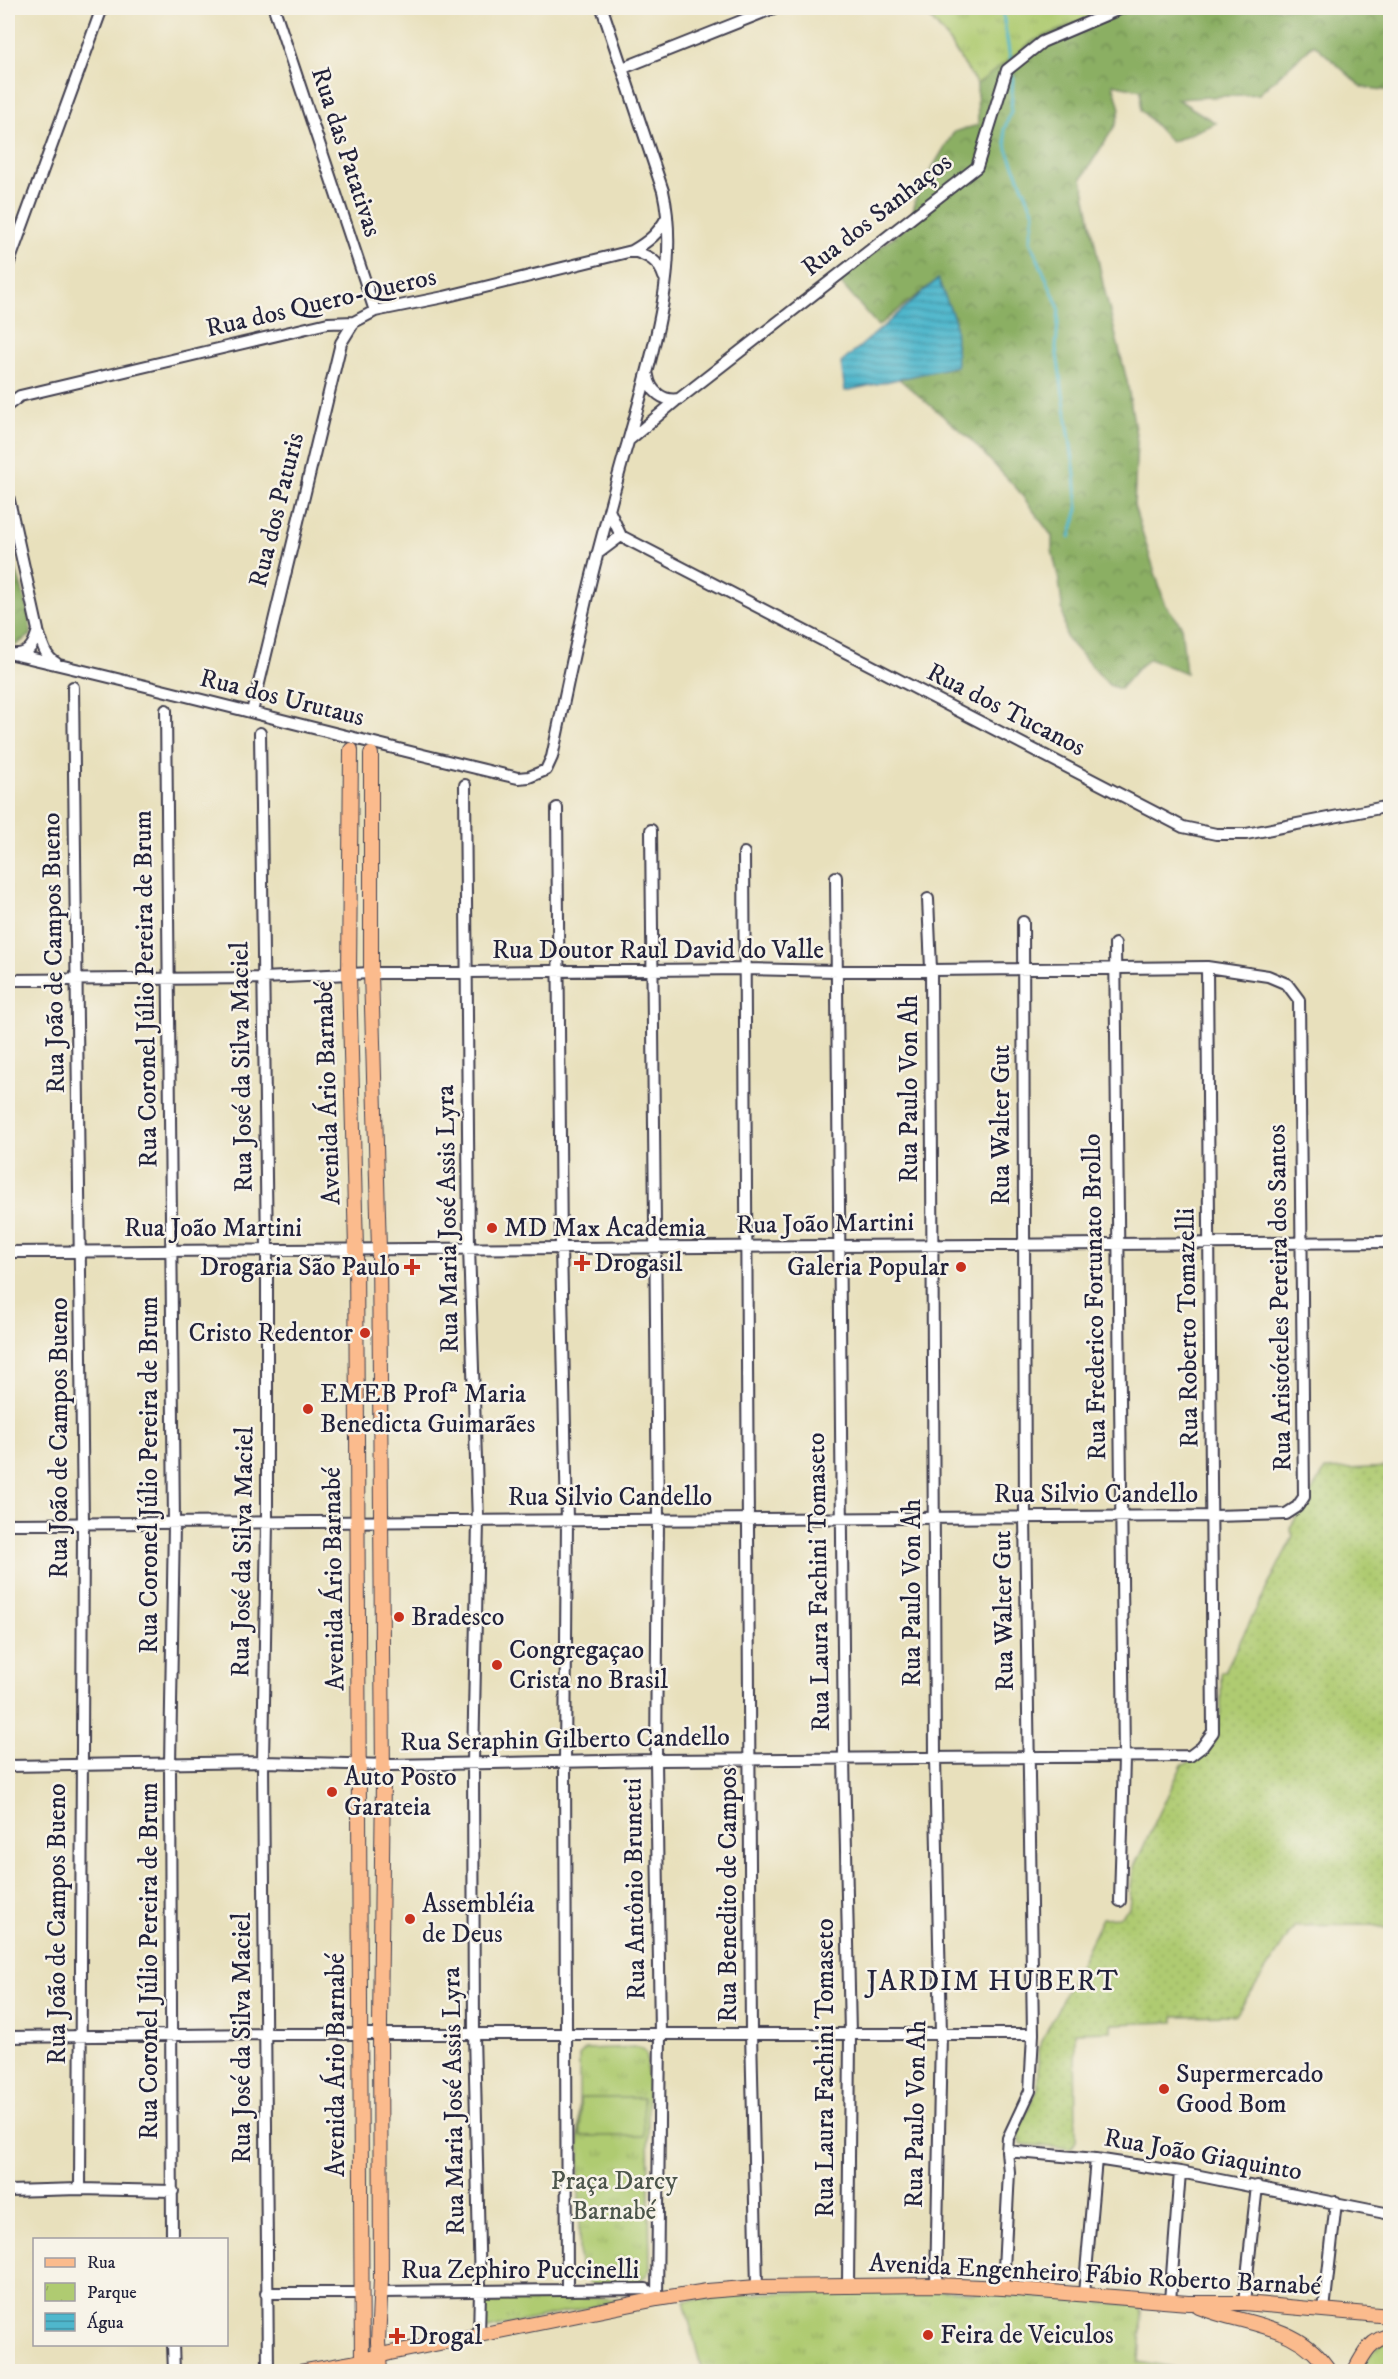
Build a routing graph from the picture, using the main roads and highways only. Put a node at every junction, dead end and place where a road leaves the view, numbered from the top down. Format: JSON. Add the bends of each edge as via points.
{"nodes":[{"id":1,"x":351,"y":750,"type":"dead end"},
{"id":2,"x":371,"y":754,"type":"dead end"},
{"id":3,"x":352,"y":797,"type":"junction"},
{"id":4,"x":372,"y":798,"type":"junction"},
{"id":5,"x":1188,"y":2303,"type":"junction"},
{"id":6,"x":1390,"y":2316,"type":"edge"},
{"id":7,"x":1390,"y":2336,"type":"edge"},
{"id":8,"x":379,"y":2356,"type":"junction"},
{"id":9,"x":362,"y":2366,"type":"edge"},
{"id":10,"x":300,"y":2372,"type":"edge"},
{"id":11,"x":380,"y":2372,"type":"edge"},
{"id":12,"x":1330,"y":2372,"type":"edge"},
{"id":13,"x":1354,"y":2372,"type":"edge"}],
"edges":[{"from":1,"to":3,"type":"main road","name":"Avenida Ário Barnabé"},
{"from":2,"to":4,"type":"main road","name":"Avenida Ário Barnabé"},
{"from":3,"to":4,"type":"main road","via":[[363,790]]},
{"from":3,"to":9,"type":"main road","name":"Avenida Ário Barnabé","via":[[349,974],[356,1249]]},
{"from":4,"to":8,"type":"main road","name":"Avenida Ário Barnabé","via":[[383,1764]]},
{"from":5,"to":6,"type":"main road","name":"Avenida Engenheiro Fábio Roberto Barnabé","via":[[1244,2303]]},
{"from":5,"to":8,"type":"main road","name":"Avenida Engenheiro Fábio Roberto Barnabé","via":[[936,2285],[707,2291]]},
{"from":5,"to":12,"type":"main road","via":[[1291,2334],[1315,2353]]},
{"from":7,"to":13,"type":"main road","via":[[1375,2340]]},
{"from":8,"to":9,"type":"main road","name":"Avenida Engenheiro Fábio Roberto Barnabé"},
{"from":8,"to":11,"type":"main road","name":"Avenida Ário Barnabé"},
{"from":9,"to":10,"type":"main road","name":"Avenida Engenheiro Fábio Roberto Barnabé"}]}
